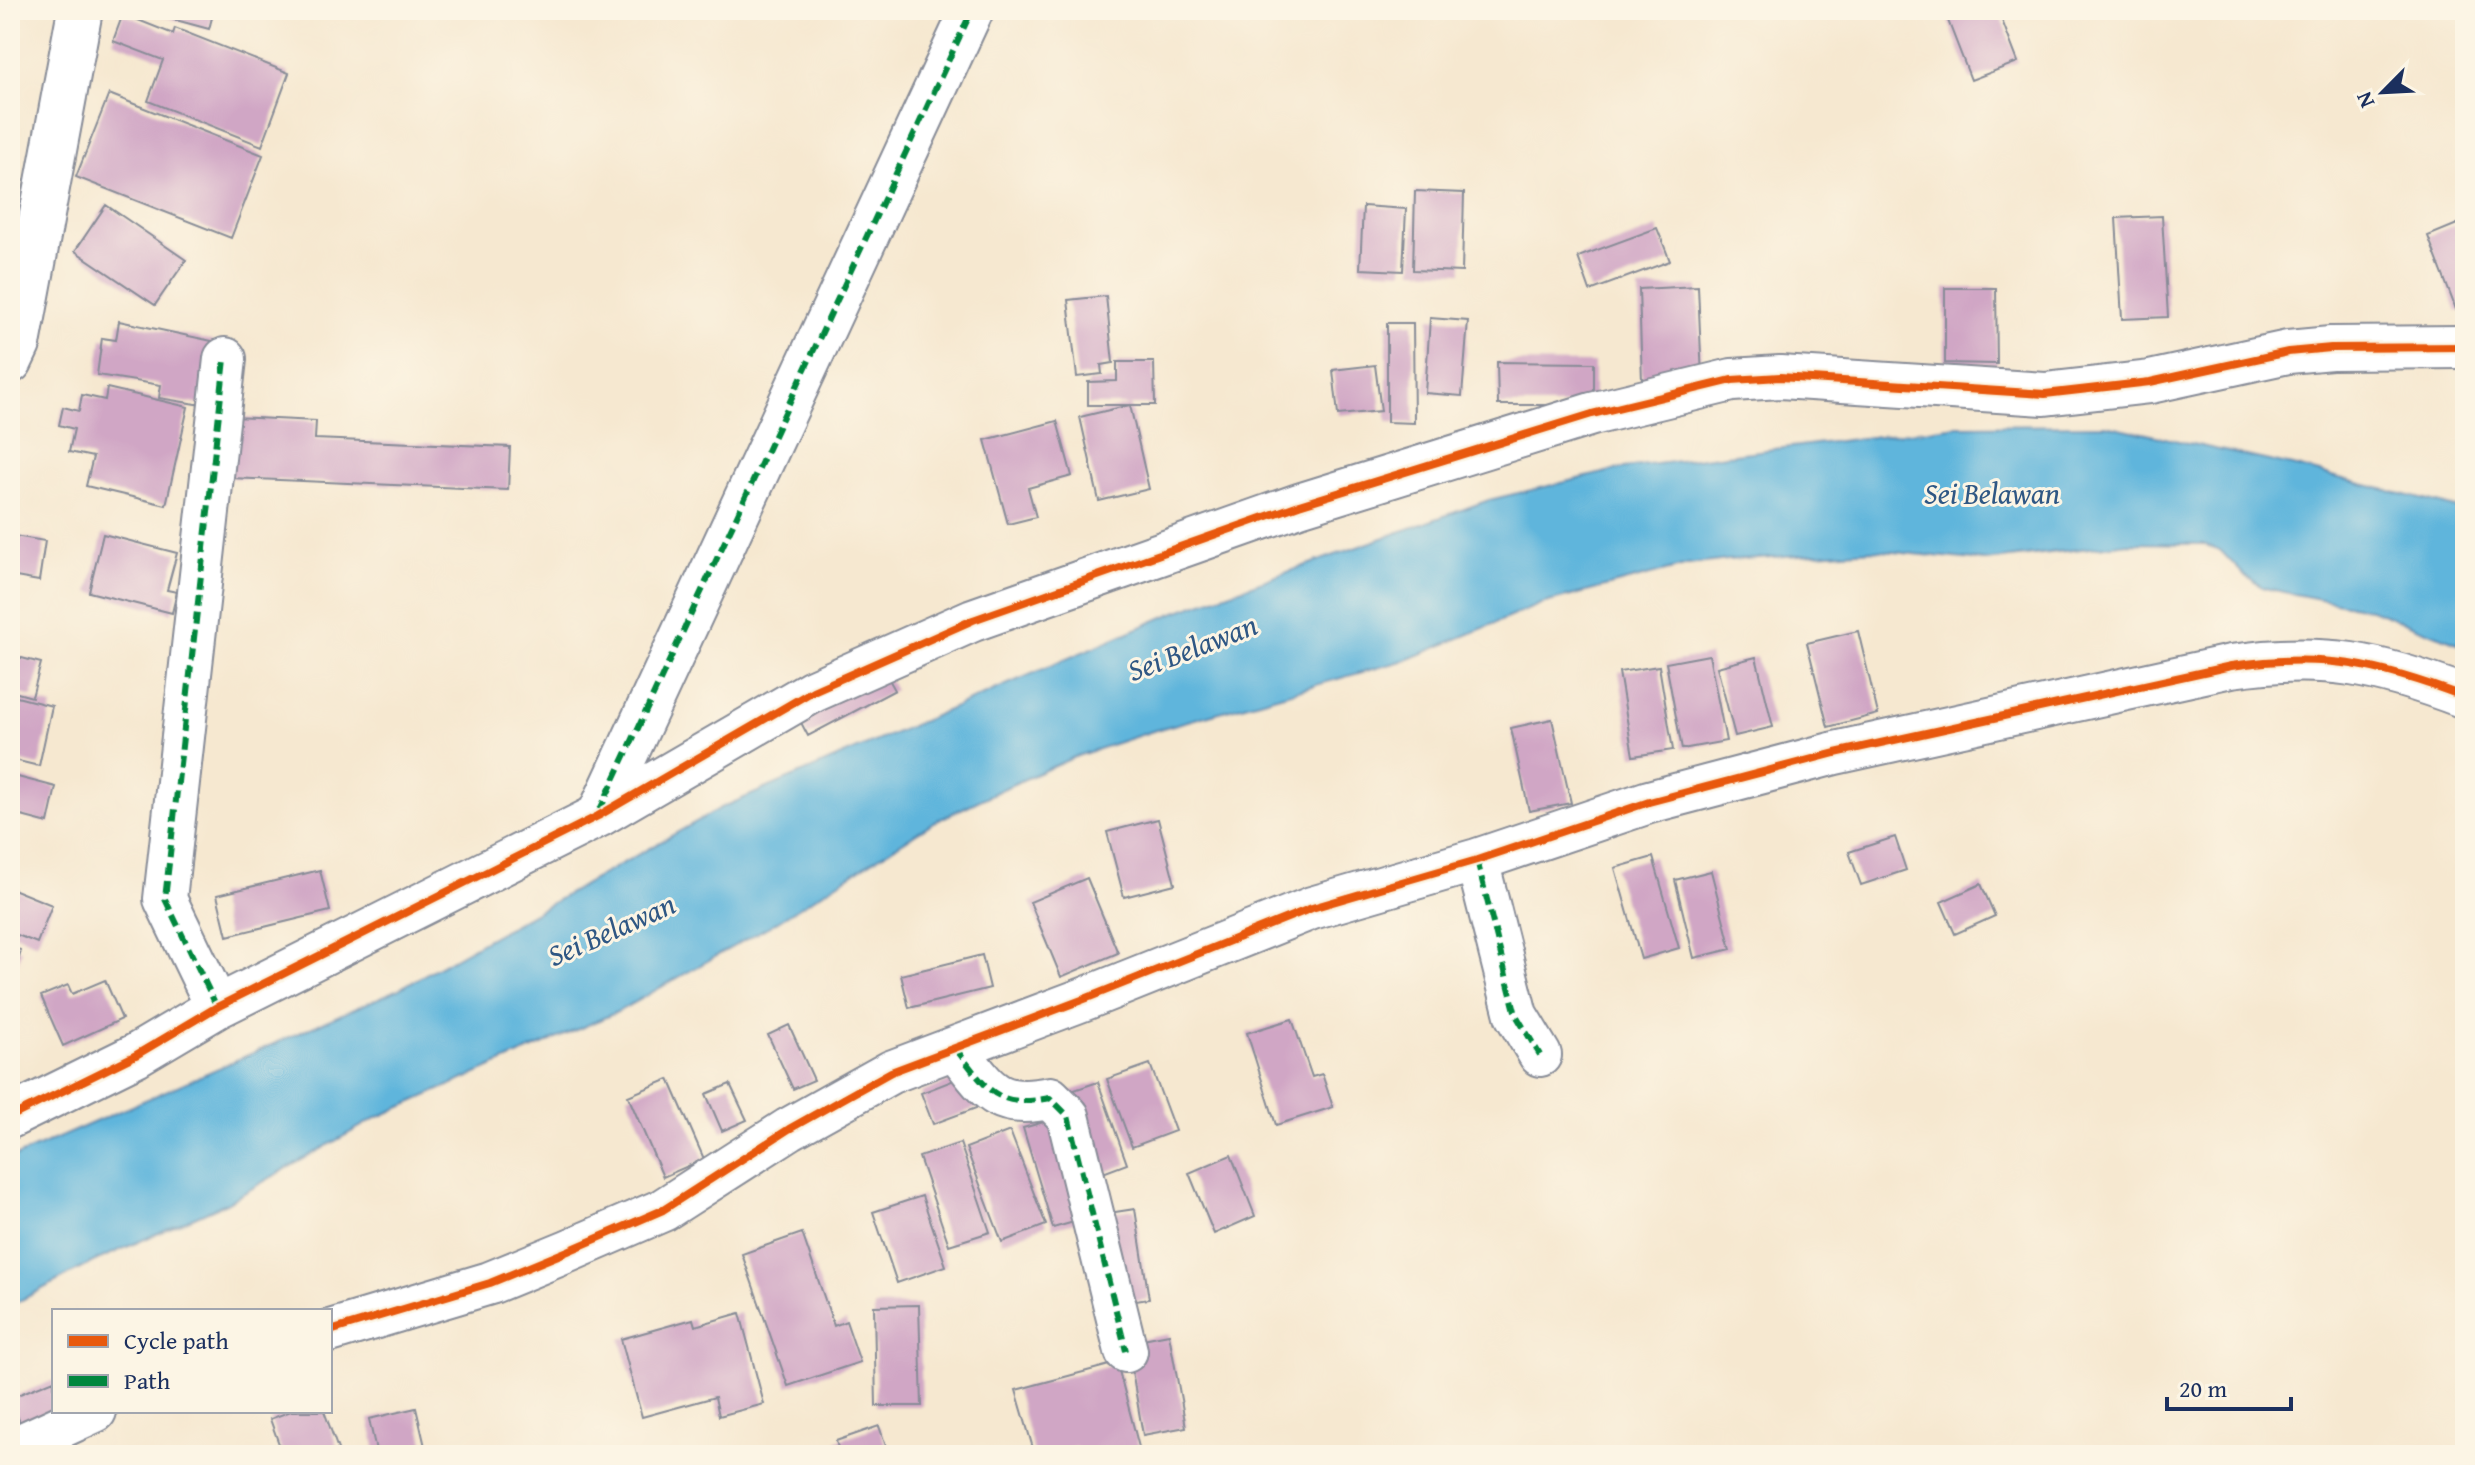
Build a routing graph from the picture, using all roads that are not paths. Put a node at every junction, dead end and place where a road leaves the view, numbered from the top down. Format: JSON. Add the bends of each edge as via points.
{"nodes":[{"id":1,"x":80,"y":10,"type":"edge"},
{"id":2,"x":972,"y":10,"type":"edge"},
{"id":3,"x":2465,"y":347,"type":"edge"},
{"id":4,"x":225,"y":359,"type":"dead end"},
{"id":5,"x":10,"y":361,"type":"edge"},
{"id":6,"x":2465,"y":697,"type":"edge"},
{"id":7,"x":598,"y":816,"type":"junction"},
{"id":8,"x":1477,"y":860,"type":"junction"},
{"id":9,"x":217,"y":1007,"type":"junction"},
{"id":10,"x":955,"y":1048,"type":"junction"},
{"id":11,"x":1540,"y":1055,"type":"dead end"},
{"id":12,"x":10,"y":1117,"type":"edge"},
{"id":13,"x":332,"y":1330,"type":"edge"},
{"id":14,"x":1126,"y":1351,"type":"dead end"},
{"id":15,"x":91,"y":1413,"type":"edge"},
{"id":16,"x":10,"y":1450,"type":"edge"}],
"edges":[{"from":1,"to":5,"type":"main road","via":[[18,344]]},
{"from":2,"to":7,"type":"street"},
{"from":3,"to":7,"type":"street","via":[[2288,352],[2150,382],[2045,394],[1780,377],[1732,380],[1592,414],[1299,505],[973,620],[813,691]]},
{"from":4,"to":9,"type":"street","via":[[165,899]]},
{"from":6,"to":8,"type":"street","via":[[2408,675],[2322,658],[2231,666],[1821,757],[1649,802]]},
{"from":7,"to":9,"type":"street"},
{"from":8,"to":10,"type":"street","via":[[1312,908]]},
{"from":8,"to":11,"type":"street","via":[[1516,1015]]},
{"from":9,"to":12,"type":"street","via":[[136,1055]]},
{"from":10,"to":13,"type":"street","via":[[891,1072],[789,1129],[663,1210],[490,1283]]},
{"from":10,"to":14,"type":"street","via":[[1000,1097],[1014,1103],[1050,1098],[1068,1116]]},
{"from":15,"to":16,"type":"street"}]}
